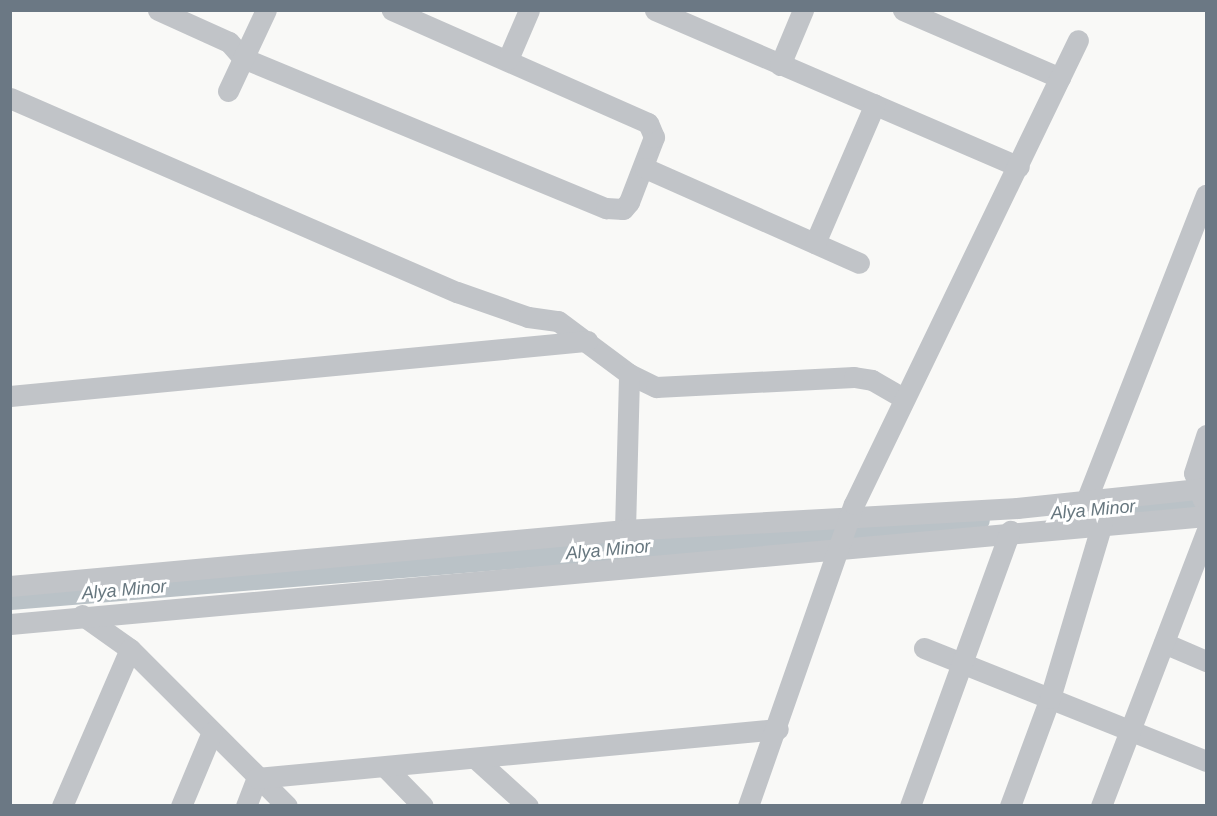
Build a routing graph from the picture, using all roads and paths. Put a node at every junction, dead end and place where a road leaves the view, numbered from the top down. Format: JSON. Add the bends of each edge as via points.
{"nodes":[{"id":1,"x":158,"y":10,"type":"edge"},
{"id":2,"x":266,"y":10,"type":"edge"},
{"id":3,"x":392,"y":10,"type":"edge"},
{"id":4,"x":529,"y":10,"type":"edge"},
{"id":5,"x":655,"y":10,"type":"edge"},
{"id":6,"x":803,"y":10,"type":"edge"},
{"id":7,"x":903,"y":10,"type":"edge"},
{"id":8,"x":1078,"y":40,"type":"dead end"},
{"id":9,"x":243,"y":58,"type":"junction"},
{"id":10,"x":508,"y":59,"type":"junction"},
{"id":11,"x":780,"y":65,"type":"junction"},
{"id":12,"x":1060,"y":78,"type":"junction"},
{"id":13,"x":228,"y":91,"type":"dead end"},
{"id":14,"x":10,"y":98,"type":"edge"},
{"id":15,"x":875,"y":104,"type":"junction"},
{"id":16,"x":1019,"y":166,"type":"junction"},
{"id":17,"x":645,"y":168,"type":"junction"},
{"id":18,"x":1206,"y":195,"type":"edge"},
{"id":19,"x":815,"y":243,"type":"junction"},
{"id":20,"x":859,"y":263,"type":"dead end"},
{"id":21,"x":587,"y":341,"type":"junction"},
{"id":22,"x":629,"y":374,"type":"junction"},
{"id":23,"x":10,"y":396,"type":"edge"},
{"id":24,"x":903,"y":398,"type":"junction"},
{"id":25,"x":1206,"y":435,"type":"edge"},
{"id":26,"x":1203,"y":489,"type":"edge"},
{"id":27,"x":1086,"y":501,"type":"junction"},
{"id":28,"x":1206,"y":509,"type":"edge"},
{"id":29,"x":1206,"y":516,"type":"edge"},
{"id":30,"x":849,"y":518,"type":"junction"},
{"id":31,"x":1102,"y":524,"type":"junction"},
{"id":32,"x":625,"y":530,"type":"junction"},
{"id":33,"x":1010,"y":531,"type":"junction"},
{"id":34,"x":1206,"y":544,"type":"edge"},
{"id":35,"x":837,"y":550,"type":"junction"},
{"id":36,"x":10,"y":586,"type":"edge"},
{"id":37,"x":82,"y":615,"type":"junction"},
{"id":38,"x":10,"y":624,"type":"edge"},
{"id":39,"x":1164,"y":643,"type":"junction"},
{"id":40,"x":924,"y":648,"type":"dead end"},
{"id":41,"x":130,"y":649,"type":"junction"},
{"id":42,"x":1206,"y":661,"type":"edge"},
{"id":43,"x":964,"y":664,"type":"junction"},
{"id":44,"x":1050,"y":698,"type":"junction"},
{"id":45,"x":778,"y":729,"type":"junction"},
{"id":46,"x":1131,"y":729,"type":"junction"},
{"id":47,"x":212,"y":732,"type":"junction"},
{"id":48,"x":476,"y":759,"type":"junction"},
{"id":49,"x":1206,"y":761,"type":"edge"},
{"id":50,"x":385,"y":767,"type":"junction"},
{"id":51,"x":257,"y":778,"type":"junction"},
{"id":52,"x":62,"y":806,"type":"edge"},
{"id":53,"x":181,"y":806,"type":"edge"},
{"id":54,"x":246,"y":806,"type":"edge"},
{"id":55,"x":287,"y":806,"type":"edge"},
{"id":56,"x":423,"y":806,"type":"edge"},
{"id":57,"x":528,"y":806,"type":"edge"},
{"id":58,"x":748,"y":806,"type":"edge"},
{"id":59,"x":910,"y":806,"type":"edge"},
{"id":60,"x":1010,"y":806,"type":"edge"},
{"id":61,"x":1101,"y":806,"type":"edge"}],
"edges":[{"from":1,"to":9,"type":"street","via":[[229,42]]},
{"from":2,"to":9,"type":"street"},
{"from":3,"to":10,"type":"street"},
{"from":4,"to":10,"type":"street"},
{"from":5,"to":11,"type":"street"},
{"from":6,"to":11,"type":"street"},
{"from":7,"to":12,"type":"street"},
{"from":8,"to":12,"type":"street"},
{"from":9,"to":13,"type":"street"},
{"from":9,"to":17,"type":"street","via":[[606,208],[623,209]]},
{"from":10,"to":17,"type":"street","via":[[648,123],[654,137]]},
{"from":11,"to":15,"type":"street"},
{"from":12,"to":16,"type":"street"},
{"from":14,"to":21,"type":"street","via":[[457,292],[528,317],[558,321]]},
{"from":15,"to":16,"type":"street"},
{"from":15,"to":19,"type":"street"},
{"from":16,"to":24,"type":"street"},
{"from":17,"to":19,"type":"street"},
{"from":18,"to":27,"type":"street"},
{"from":19,"to":20,"type":"street"},
{"from":21,"to":22,"type":"street"},
{"from":21,"to":23,"type":"street"},
{"from":22,"to":24,"type":"street","via":[[666,388],[854,377],[872,380]]},
{"from":22,"to":32,"type":"street"},
{"from":24,"to":30,"type":"street"},
{"from":25,"to":26,"type":"street","via":[[1196,464]]},
{"from":26,"to":27,"type":"street"},
{"from":26,"to":28,"type":"street"},
{"from":27,"to":30,"type":"street"},
{"from":29,"to":31,"type":"street"},
{"from":30,"to":32,"type":"street"},
{"from":30,"to":35,"type":"street"},
{"from":31,"to":33,"type":"street"},
{"from":31,"to":44,"type":"street"},
{"from":32,"to":36,"type":"street"},
{"from":33,"to":35,"type":"street"},
{"from":33,"to":43,"type":"street"},
{"from":34,"to":39,"type":"street"},
{"from":35,"to":37,"type":"street"},
{"from":35,"to":45,"type":"street"},
{"from":37,"to":38,"type":"street"},
{"from":37,"to":41,"type":"street"},
{"from":39,"to":42,"type":"street"},
{"from":39,"to":46,"type":"street"},
{"from":40,"to":43,"type":"street"},
{"from":41,"to":47,"type":"street"},
{"from":41,"to":52,"type":"street"},
{"from":43,"to":44,"type":"street"},
{"from":43,"to":59,"type":"street"},
{"from":44,"to":46,"type":"street"},
{"from":44,"to":60,"type":"street"},
{"from":45,"to":48,"type":"street"},
{"from":45,"to":58,"type":"street"},
{"from":46,"to":49,"type":"street"},
{"from":46,"to":61,"type":"street"},
{"from":47,"to":51,"type":"street"},
{"from":47,"to":53,"type":"street"},
{"from":48,"to":50,"type":"street"},
{"from":48,"to":57,"type":"street"},
{"from":50,"to":51,"type":"street"},
{"from":50,"to":56,"type":"street"},
{"from":51,"to":54,"type":"street"},
{"from":51,"to":55,"type":"street"}]}
